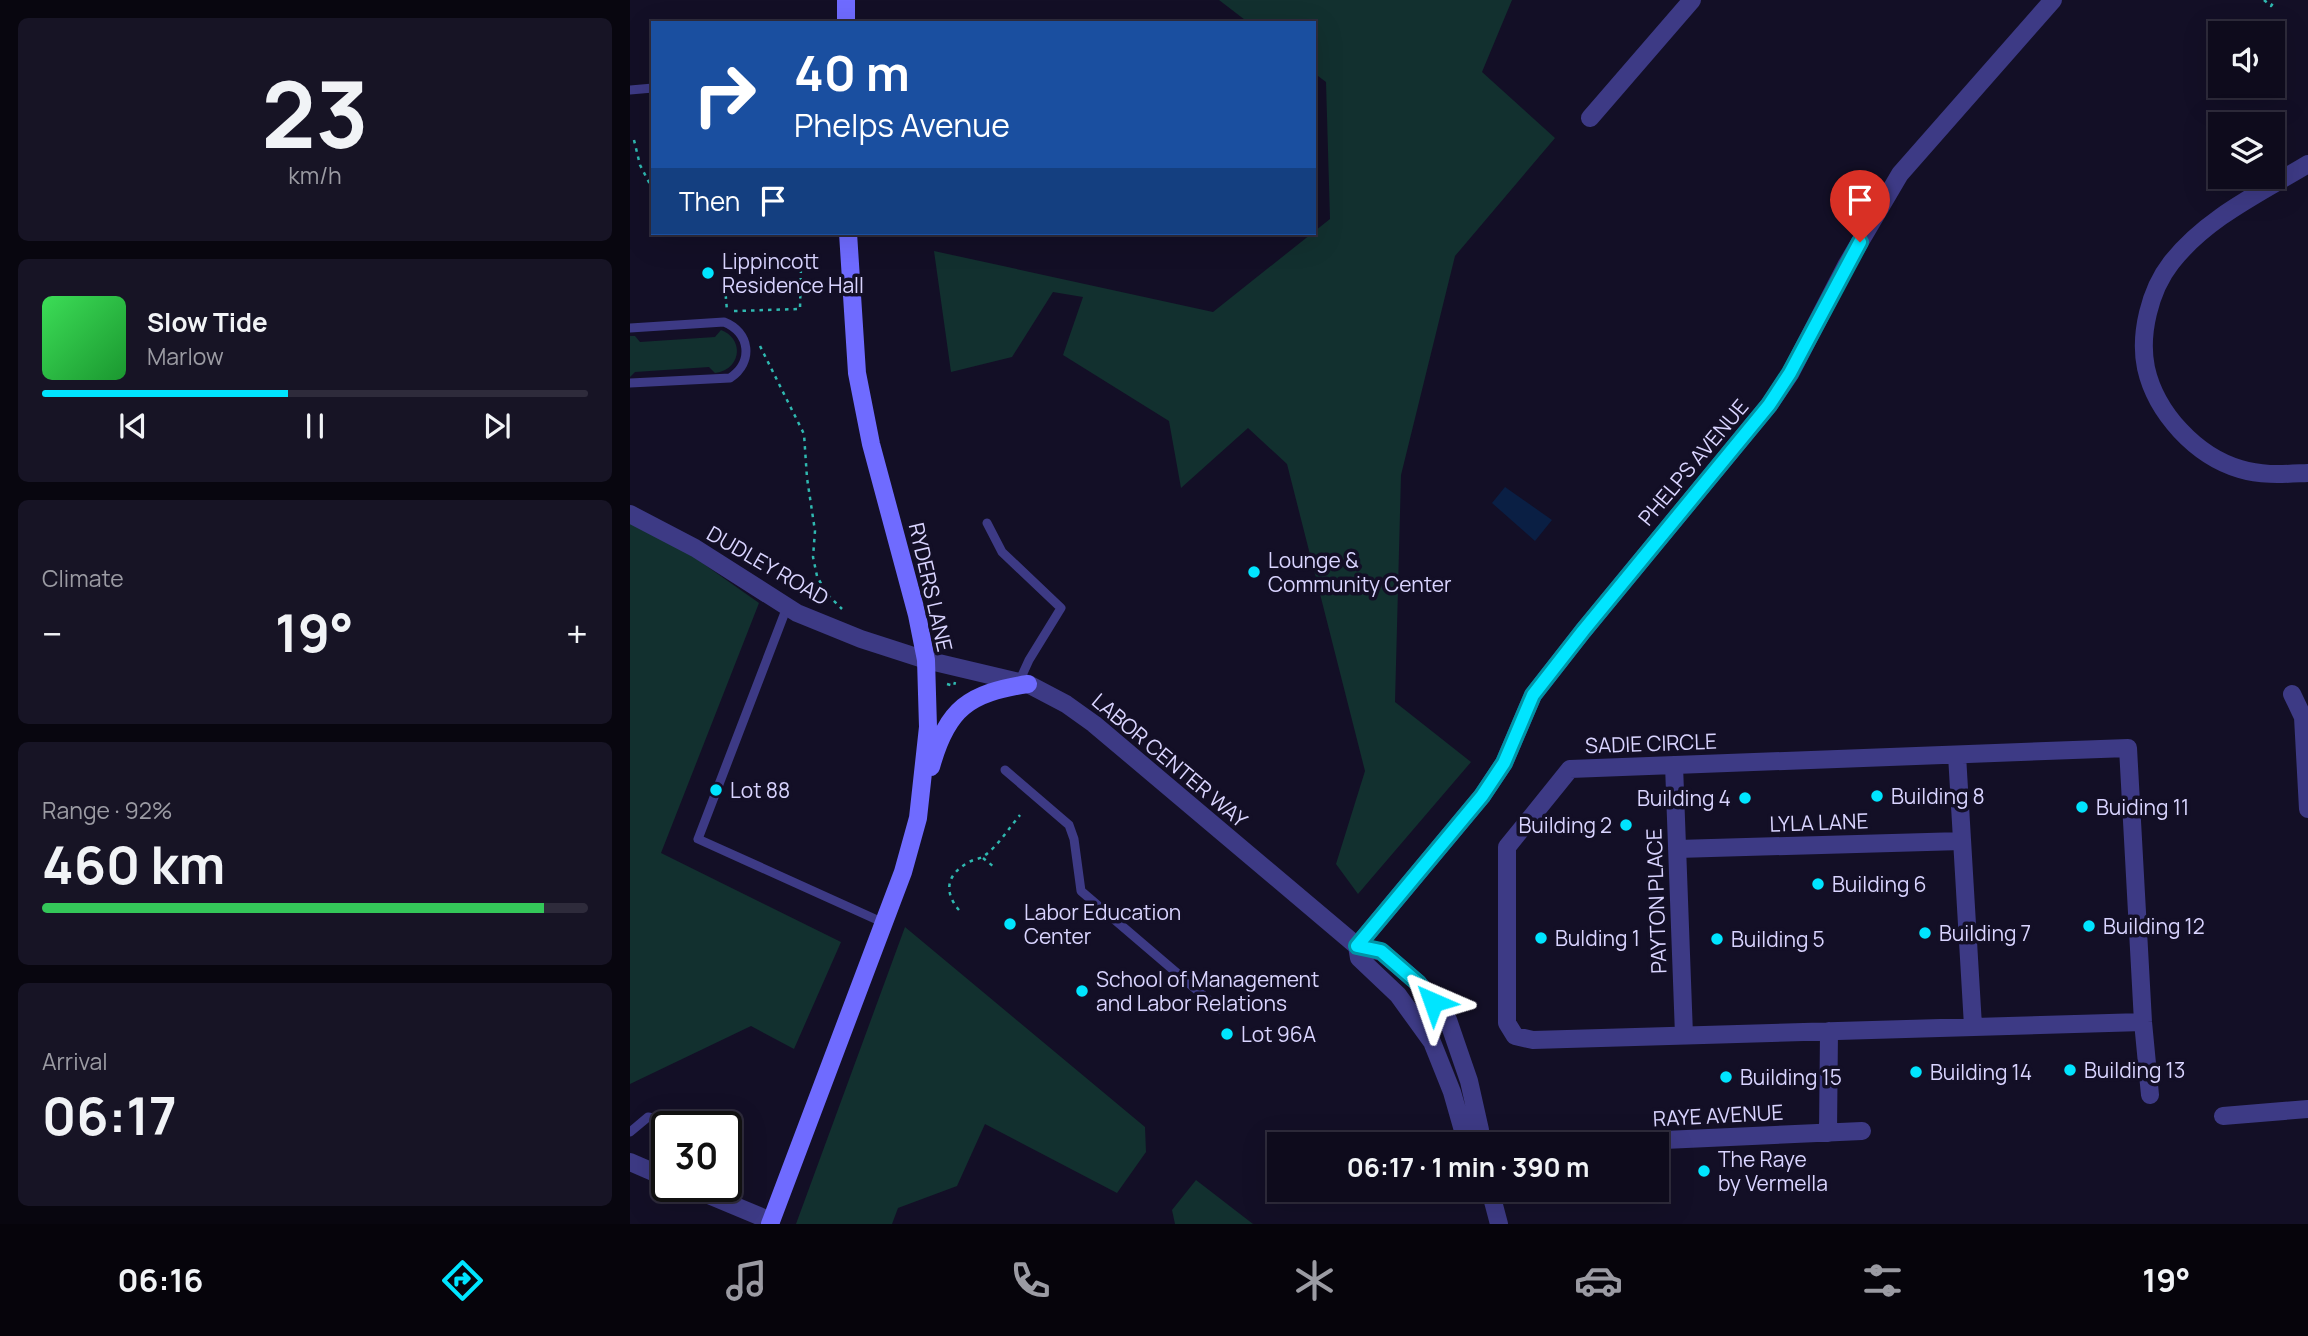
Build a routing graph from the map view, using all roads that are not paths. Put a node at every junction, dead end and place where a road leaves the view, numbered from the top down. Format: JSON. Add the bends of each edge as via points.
{"nodes":[{"id":1,"x":846,"y":0,"type":"edge"},
{"id":2,"x":1692,"y":0,"type":"edge"},
{"id":3,"x":2053,"y":0,"type":"edge"},
{"id":4,"x":846,"y":21,"type":"edge"},
{"id":5,"x":651,"y":88,"type":"edge"},
{"id":6,"x":630,"y":90,"type":"edge"},
{"id":7,"x":1590,"y":118,"type":"dead end"},
{"id":8,"x":2308,"y":164,"type":"edge"},
{"id":9,"x":848,"y":235,"type":"edge"},
{"id":10,"x":630,"y":328,"type":"edge"},
{"id":11,"x":630,"y":383,"type":"edge"},
{"id":12,"x":2308,"y":472,"type":"edge"},
{"id":13,"x":630,"y":514,"type":"edge"},
{"id":14,"x":987,"y":523,"type":"dead end"},
{"id":15,"x":787,"y":607,"type":"junction"},
{"id":16,"x":926,"y":660,"type":"junction"},
{"id":17,"x":1024,"y":683,"type":"junction"},
{"id":18,"x":2292,"y":694,"type":"dead end"},
{"id":19,"x":1957,"y":755,"type":"junction"},
{"id":20,"x":1674,"y":765,"type":"junction"},
{"id":21,"x":1005,"y":770,"type":"dead end"},
{"id":22,"x":2308,"y":809,"type":"edge"},
{"id":23,"x":918,"y":818,"type":"junction"},
{"id":24,"x":1962,"y":841,"type":"junction"},
{"id":25,"x":1677,"y":849,"type":"junction"},
{"id":26,"x":884,"y":923,"type":"junction"},
{"id":27,"x":1357,"y":946,"type":"junction"},
{"id":28,"x":1219,"y":1009,"type":"dead end"},
{"id":29,"x":2143,"y":1022,"type":"junction"},
{"id":30,"x":1973,"y":1026,"type":"junction"},
{"id":31,"x":1829,"y":1031,"type":"junction"},
{"id":32,"x":1684,"y":1035,"type":"junction"},
{"id":33,"x":2150,"y":1095,"type":"dead end"},
{"id":34,"x":2308,"y":1109,"type":"edge"},
{"id":35,"x":2223,"y":1116,"type":"dead end"},
{"id":36,"x":651,"y":1117,"type":"edge"},
{"id":37,"x":1862,"y":1131,"type":"dead end"},
{"id":38,"x":630,"y":1132,"type":"edge"},
{"id":39,"x":1463,"y":1132,"type":"edge"},
{"id":40,"x":1480,"y":1132,"type":"edge"},
{"id":41,"x":1828,"y":1133,"type":"junction"},
{"id":42,"x":1669,"y":1140,"type":"edge"},
{"id":43,"x":630,"y":1162,"type":"edge"},
{"id":44,"x":651,"y":1171,"type":"edge"},
{"id":45,"x":732,"y":1202,"type":"edge"},
{"id":46,"x":1493,"y":1202,"type":"edge"},
{"id":47,"x":770,"y":1223,"type":"edge"},
{"id":48,"x":1499,"y":1224,"type":"edge"}],
"edges":[{"from":1,"to":4,"type":"main road"},
{"from":2,"to":7,"type":"street"},
{"from":3,"to":27,"type":"street","name":"PHELPS AVENUE","via":[[1900,174],[1769,405],[1533,695],[1504,763],[1482,796]]},
{"from":5,"to":6,"type":"lane"},
{"from":8,"to":12,"type":"street","via":[[2192,239],[2155,288],[2145,327],[2146,368],[2159,402],[2177,429],[2210,455],[2237,468],[2265,475]]},
{"from":9,"to":16,"type":"main road","name":"RYDERS LANE","via":[[856,373]]},
{"from":10,"to":11,"type":"lane","via":[[724,322],[737,329],[747,349],[742,368],[730,378]]},
{"from":13,"to":15,"type":"street","name":"DUDLEY ROAD","via":[[695,548]]},
{"from":14,"to":17,"type":"lane","via":[[1002,552],[1061,608],[1029,660]]},
{"from":15,"to":16,"type":"street","name":"DUDLEY ROAD","via":[[861,639]]},
{"from":15,"to":26,"type":"lane","via":[[698,839]]},
{"from":16,"to":17,"type":"street","name":"LABOR CENTER WAY"},
{"from":16,"to":23,"type":"main road","name":"RYDERS LANE","via":[[928,727]]},
{"from":17,"to":23,"type":"main road","via":[[977,696],[956,714],[944,731]]},
{"from":17,"to":27,"type":"street","name":"LABOR CENTER WAY","via":[[1094,724]]},
{"from":18,"to":22,"type":"street","via":[[2303,717]]},
{"from":19,"to":20,"type":"street","name":"SADIE CIRCLE"},
{"from":19,"to":24,"type":"street"},
{"from":19,"to":29,"type":"street","name":"SADIE CIRCLE","via":[[2127,748]]},
{"from":20,"to":25,"type":"street","name":"PAYTON PLACE"},
{"from":20,"to":32,"type":"street","name":"SADIE CIRCLE","via":[[1570,769],[1507,847],[1507,1023],[1515,1036],[1533,1040]]},
{"from":21,"to":28,"type":"lane","via":[[1069,825],[1082,891]]},
{"from":23,"to":26,"type":"main road","name":"RYDERS LANE"},
{"from":24,"to":25,"type":"street","name":"LYLA LANE"},
{"from":24,"to":30,"type":"street"},
{"from":25,"to":32,"type":"street","name":"PAYTON PLACE"},
{"from":26,"to":47,"type":"main road","name":"RYDERS LANE"},
{"from":27,"to":39,"type":"street","via":[[1359,958],[1398,995],[1432,1042]]},
{"from":27,"to":40,"type":"street","via":[[1381,951],[1418,983],[1448,1020],[1469,1081]]},
{"from":29,"to":30,"type":"street","name":"SADIE CIRCLE"},
{"from":29,"to":33,"type":"street","name":"SADIE CIRCLE"},
{"from":30,"to":31,"type":"street","name":"SADIE CIRCLE"},
{"from":31,"to":32,"type":"street","name":"SADIE CIRCLE"},
{"from":31,"to":41,"type":"street"},
{"from":34,"to":35,"type":"street"},
{"from":36,"to":38,"type":"lane"},
{"from":37,"to":41,"type":"street","name":"RAYE AVENUE"},
{"from":41,"to":42,"type":"street","name":"RAYE AVENUE"},
{"from":43,"to":44,"type":"street"},
{"from":45,"to":47,"type":"street"},
{"from":46,"to":48,"type":"street"}]}
